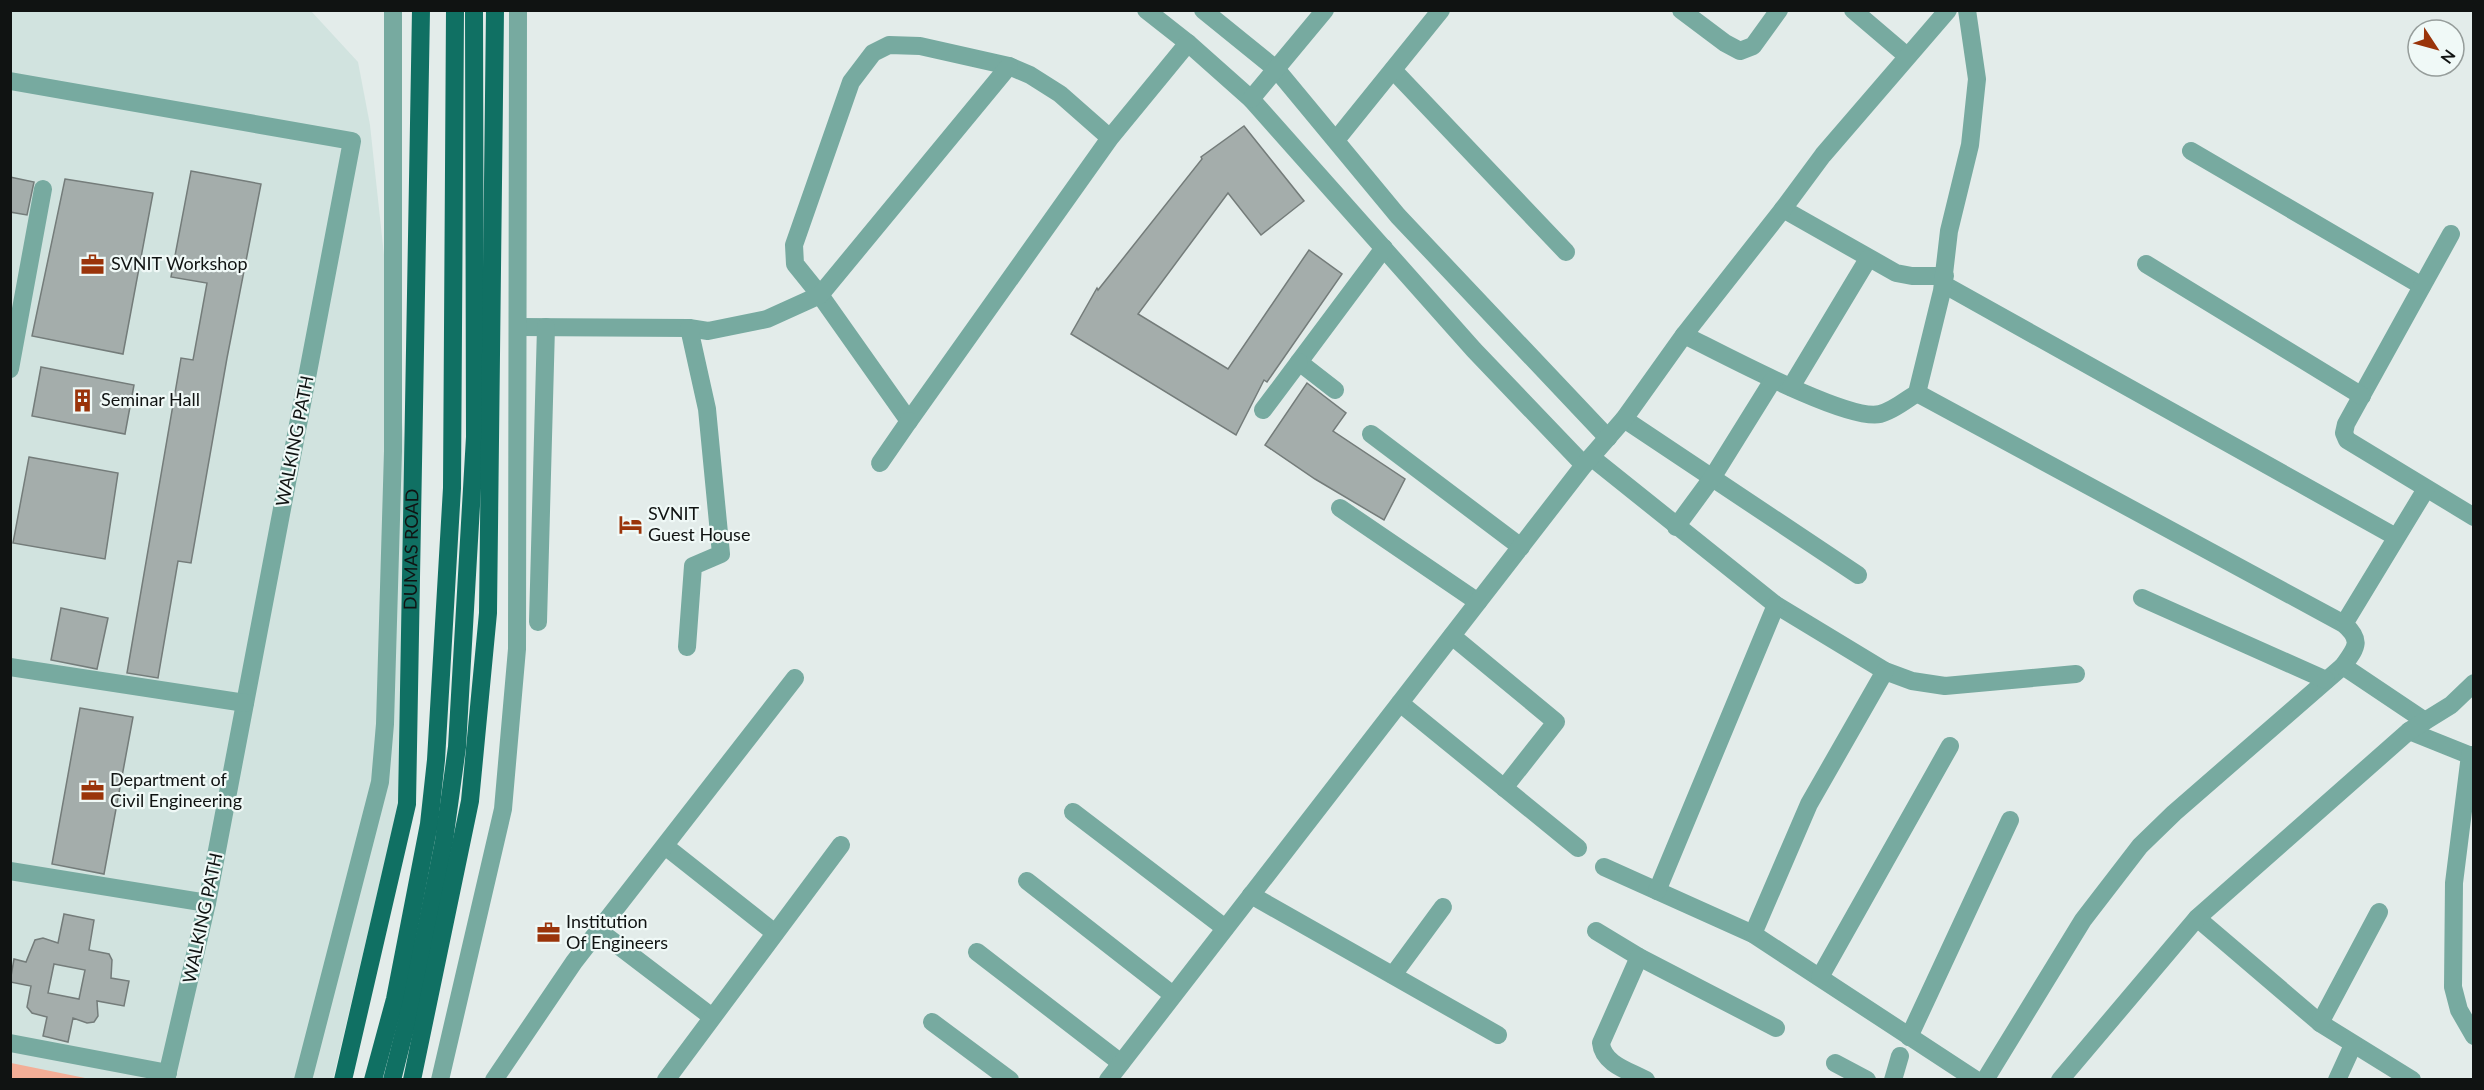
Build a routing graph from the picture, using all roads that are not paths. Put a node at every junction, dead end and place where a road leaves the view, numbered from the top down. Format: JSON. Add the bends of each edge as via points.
{"nodes":[{"id":1,"x":393,"y":10,"type":"edge"},
{"id":2,"x":421,"y":10,"type":"edge"},
{"id":3,"x":455,"y":10,"type":"edge"},
{"id":4,"x":474,"y":10,"type":"edge"},
{"id":5,"x":495,"y":10,"type":"edge"},
{"id":6,"x":519,"y":10,"type":"edge"},
{"id":7,"x":1146,"y":10,"type":"edge"},
{"id":8,"x":1203,"y":10,"type":"edge"},
{"id":9,"x":1325,"y":10,"type":"edge"},
{"id":10,"x":1442,"y":10,"type":"edge"},
{"id":11,"x":1681,"y":10,"type":"edge"},
{"id":12,"x":1779,"y":10,"type":"edge"},
{"id":13,"x":1853,"y":10,"type":"edge"},
{"id":14,"x":1948,"y":10,"type":"edge"},
{"id":15,"x":1968,"y":10,"type":"edge"},
{"id":16,"x":1188,"y":43,"type":"junction"},
{"id":17,"x":1907,"y":56,"type":"junction"},
{"id":18,"x":1009,"y":66,"type":"junction"},
{"id":19,"x":1393,"y":69,"type":"junction"},
{"id":20,"x":1277,"y":70,"type":"junction"},
{"id":21,"x":10,"y":81,"type":"edge"},
{"id":22,"x":1251,"y":99,"type":"junction"},
{"id":23,"x":1110,"y":138,"type":"junction"},
{"id":24,"x":1336,"y":141,"type":"junction"},
{"id":25,"x":2191,"y":151,"type":"dead end"},
{"id":26,"x":43,"y":189,"type":"dead end"},
{"id":27,"x":1783,"y":209,"type":"junction"},
{"id":28,"x":2451,"y":234,"type":"dead end"},
{"id":29,"x":1384,"y":248,"type":"junction"},
{"id":30,"x":1566,"y":252,"type":"dead end"},
{"id":31,"x":1868,"y":259,"type":"junction"},
{"id":32,"x":2146,"y":264,"type":"dead end"},
{"id":33,"x":1944,"y":280,"type":"junction"},
{"id":34,"x":2422,"y":286,"type":"junction"},
{"id":35,"x":820,"y":295,"type":"junction"},
{"id":36,"x":518,"y":327,"type":"junction"},
{"id":37,"x":546,"y":327,"type":"junction"},
{"id":38,"x":689,"y":328,"type":"junction"},
{"id":39,"x":1684,"y":335,"type":"junction"},
{"id":40,"x":1299,"y":362,"type":"junction"},
{"id":41,"x":10,"y":369,"type":"edge"},
{"id":42,"x":1773,"y":380,"type":"junction"},
{"id":43,"x":1791,"y":387,"type":"junction"},
{"id":44,"x":1335,"y":390,"type":"dead end"},
{"id":45,"x":1917,"y":393,"type":"junction"},
{"id":46,"x":2362,"y":396,"type":"junction"},
{"id":47,"x":1263,"y":410,"type":"dead end"},
{"id":48,"x":1624,"y":419,"type":"junction"},
{"id":49,"x":909,"y":421,"type":"junction"},
{"id":50,"x":1371,"y":434,"type":"dead end"},
{"id":51,"x":1608,"y":438,"type":"junction"},
{"id":52,"x":1587,"y":461,"type":"junction"},
{"id":53,"x":880,"y":463,"type":"dead end"},
{"id":54,"x":1712,"y":478,"type":"junction"},
{"id":55,"x":2426,"y":489,"type":"junction"},
{"id":56,"x":1340,"y":508,"type":"dead end"},
{"id":57,"x":2474,"y":517,"type":"edge"},
{"id":58,"x":1676,"y":527,"type":"junction"},
{"id":59,"x":2396,"y":537,"type":"junction"},
{"id":60,"x":1521,"y":547,"type":"junction"},
{"id":61,"x":1858,"y":575,"type":"dead end"},
{"id":62,"x":2142,"y":598,"type":"dead end"},
{"id":63,"x":1478,"y":602,"type":"junction"},
{"id":64,"x":1776,"y":605,"type":"junction"},
{"id":65,"x":538,"y":622,"type":"dead end"},
{"id":66,"x":2344,"y":624,"type":"junction"},
{"id":67,"x":1452,"y":636,"type":"junction"},
{"id":68,"x":687,"y":647,"type":"dead end"},
{"id":69,"x":2343,"y":666,"type":"junction"},
{"id":70,"x":10,"y":667,"type":"edge"},
{"id":71,"x":1885,"y":671,"type":"junction"},
{"id":72,"x":2076,"y":674,"type":"dead end"},
{"id":73,"x":795,"y":678,"type":"dead end"},
{"id":74,"x":2326,"y":680,"type":"junction"},
{"id":75,"x":2474,"y":683,"type":"edge"},
{"id":76,"x":245,"y":703,"type":"junction"},
{"id":77,"x":1400,"y":703,"type":"junction"},
{"id":78,"x":2425,"y":721,"type":"junction"},
{"id":79,"x":2409,"y":731,"type":"junction"},
{"id":80,"x":1950,"y":746,"type":"dead end"},
{"id":81,"x":2472,"y":756,"type":"edge"},
{"id":82,"x":1504,"y":788,"type":"junction"},
{"id":83,"x":1073,"y":812,"type":"dead end"},
{"id":84,"x":2010,"y":820,"type":"dead end"},
{"id":85,"x":841,"y":845,"type":"dead end"},
{"id":86,"x":665,"y":846,"type":"junction"},
{"id":87,"x":1578,"y":848,"type":"dead end"},
{"id":88,"x":1605,"y":867,"type":"dead end"},
{"id":89,"x":10,"y":871,"type":"edge"},
{"id":90,"x":1027,"y":881,"type":"dead end"},
{"id":91,"x":1657,"y":891,"type":"junction"},
{"id":92,"x":1251,"y":895,"type":"junction"},
{"id":93,"x":207,"y":903,"type":"junction"},
{"id":94,"x":1443,"y":906,"type":"dead end"},
{"id":95,"x":2379,"y":912,"type":"dead end"},
{"id":96,"x":2197,"y":918,"type":"junction"},
{"id":97,"x":1225,"y":928,"type":"junction"},
{"id":98,"x":598,"y":930,"type":"junction"},
{"id":99,"x":1596,"y":931,"type":"dead end"},
{"id":100,"x":775,"y":933,"type":"junction"},
{"id":101,"x":1753,"y":934,"type":"junction"},
{"id":102,"x":977,"y":952,"type":"dead end"},
{"id":103,"x":1639,"y":957,"type":"junction"},
{"id":104,"x":1393,"y":975,"type":"junction"},
{"id":105,"x":1820,"y":977,"type":"junction"},
{"id":106,"x":1173,"y":996,"type":"junction"},
{"id":107,"x":712,"y":1017,"type":"junction"},
{"id":108,"x":932,"y":1022,"type":"dead end"},
{"id":109,"x":2320,"y":1023,"type":"junction"},
{"id":110,"x":1776,"y":1028,"type":"dead end"},
{"id":111,"x":1498,"y":1035,"type":"dead end"},
{"id":112,"x":2474,"y":1036,"type":"edge"},
{"id":113,"x":1909,"y":1037,"type":"junction"},
{"id":114,"x":10,"y":1043,"type":"edge"},
{"id":115,"x":2353,"y":1045,"type":"junction"},
{"id":116,"x":1900,"y":1056,"type":"dead end"},
{"id":117,"x":1121,"y":1063,"type":"junction"},
{"id":118,"x":1835,"y":1063,"type":"dead end"},
{"id":119,"x":167,"y":1076,"type":"edge"},
{"id":120,"x":303,"y":1080,"type":"edge"},
{"id":121,"x":343,"y":1080,"type":"edge"},
{"id":122,"x":373,"y":1080,"type":"edge"},
{"id":123,"x":392,"y":1080,"type":"edge"},
{"id":124,"x":412,"y":1080,"type":"edge"},
{"id":125,"x":440,"y":1080,"type":"edge"},
{"id":126,"x":494,"y":1080,"type":"edge"},
{"id":127,"x":666,"y":1080,"type":"edge"},
{"id":128,"x":1010,"y":1080,"type":"edge"},
{"id":129,"x":1108,"y":1080,"type":"edge"},
{"id":130,"x":1646,"y":1080,"type":"edge"},
{"id":131,"x":1868,"y":1080,"type":"edge"},
{"id":132,"x":1893,"y":1080,"type":"edge"},
{"id":133,"x":1976,"y":1080,"type":"edge"},
{"id":134,"x":1985,"y":1080,"type":"edge"},
{"id":135,"x":2060,"y":1080,"type":"edge"},
{"id":136,"x":2337,"y":1080,"type":"edge"},
{"id":137,"x":2412,"y":1080,"type":"edge"}],
"edges":[{"from":1,"to":120,"type":"street","via":[[393,451],[385,724],[380,782]]},
{"from":2,"to":121,"type":"main road","name":"DUMAS ROAD","via":[[407,804]]},
{"from":3,"to":122,"type":"main road","via":[[452,488],[436,760],[429,824],[397,987]]},
{"from":4,"to":123,"type":"main road","via":[[475,437],[457,747],[444,841]]},
{"from":5,"to":124,"type":"main road","via":[[488,613],[470,801]]},
{"from":6,"to":36,"type":"street"},
{"from":7,"to":16,"type":"street"},
{"from":8,"to":20,"type":"street"},
{"from":9,"to":20,"type":"street"},
{"from":10,"to":19,"type":"street"},
{"from":11,"to":12,"type":"street","via":[[1740,51],[1753,46]]},
{"from":13,"to":17,"type":"street"},
{"from":14,"to":17,"type":"street"},
{"from":15,"to":33,"type":"street","via":[[1977,79],[1970,145],[1949,231]]},
{"from":16,"to":22,"type":"street"},
{"from":16,"to":23,"type":"street"},
{"from":17,"to":27,"type":"street"},
{"from":18,"to":23,"type":"street","via":[[1060,94]]},
{"from":18,"to":35,"type":"street"},
{"from":18,"to":35,"type":"street","via":[[920,46],[889,45],[873,53],[844,98],[794,245],[795,264]]},
{"from":19,"to":24,"type":"street"},
{"from":19,"to":30,"type":"street"},
{"from":20,"to":22,"type":"street"},
{"from":20,"to":24,"type":"street"},
{"from":21,"to":76,"type":"street","name":"WALKING PATH","via":[[352,141]]},
{"from":22,"to":29,"type":"street"},
{"from":23,"to":49,"type":"street"},
{"from":24,"to":51,"type":"street","via":[[1398,216]]},
{"from":25,"to":34,"type":"street"},
{"from":26,"to":41,"type":"street"},
{"from":27,"to":31,"type":"street"},
{"from":27,"to":39,"type":"street"},
{"from":28,"to":34,"type":"street"},
{"from":29,"to":40,"type":"street"},
{"from":29,"to":52,"type":"street","via":[[1474,350]]},
{"from":31,"to":33,"type":"street","via":[[1903,275]]},
{"from":31,"to":43,"type":"street"},
{"from":32,"to":46,"type":"street"},
{"from":33,"to":45,"type":"street"},
{"from":33,"to":59,"type":"street"},
{"from":34,"to":46,"type":"street"},
{"from":35,"to":38,"type":"street","via":[[767,319],[708,331]]},
{"from":35,"to":49,"type":"street"},
{"from":36,"to":37,"type":"street"},
{"from":36,"to":125,"type":"street","via":[[518,649],[503,809]]},
{"from":37,"to":38,"type":"street"},
{"from":37,"to":65,"type":"street"},
{"from":38,"to":68,"type":"street","via":[[707,409],[722,554],[693,566]]},
{"from":39,"to":42,"type":"street"},
{"from":39,"to":48,"type":"street"},
{"from":40,"to":44,"type":"street"},
{"from":40,"to":47,"type":"street"},
{"from":42,"to":43,"type":"street"},
{"from":42,"to":54,"type":"street"},
{"from":43,"to":45,"type":"street","via":[[1863,415],[1881,414]]},
{"from":45,"to":66,"type":"street"},
{"from":46,"to":55,"type":"street","via":[[2346,424],[2347,440]]},
{"from":48,"to":51,"type":"street"},
{"from":48,"to":54,"type":"street"},
{"from":49,"to":53,"type":"street"},
{"from":50,"to":60,"type":"street"},
{"from":51,"to":52,"type":"street"},
{"from":52,"to":58,"type":"street"},
{"from":52,"to":60,"type":"street"},
{"from":54,"to":58,"type":"street"},
{"from":54,"to":61,"type":"street"},
{"from":55,"to":57,"type":"street"},
{"from":55,"to":59,"type":"street"},
{"from":56,"to":63,"type":"street"},
{"from":58,"to":64,"type":"street"},
{"from":59,"to":66,"type":"street"},
{"from":60,"to":63,"type":"street"},
{"from":62,"to":74,"type":"street"},
{"from":63,"to":67,"type":"street"},
{"from":64,"to":71,"type":"street"},
{"from":64,"to":91,"type":"street"},
{"from":66,"to":69,"type":"street","via":[[2355,634],[2356,643]]},
{"from":67,"to":77,"type":"street"},
{"from":67,"to":82,"type":"street","via":[[1556,722]]},
{"from":69,"to":74,"type":"street"},
{"from":69,"to":78,"type":"street"},
{"from":70,"to":76,"type":"street"},
{"from":71,"to":72,"type":"street","via":[[1912,681],[1946,686]]},
{"from":71,"to":101,"type":"street","via":[[1809,804]]},
{"from":73,"to":86,"type":"street"},
{"from":74,"to":134,"type":"street","via":[[2140,846],[2083,920]]},
{"from":75,"to":78,"type":"street","via":[[2451,705]]},
{"from":76,"to":93,"type":"street","name":"WALKING PATH"},
{"from":77,"to":82,"type":"street"},
{"from":77,"to":92,"type":"street"},
{"from":78,"to":79,"type":"street"},
{"from":79,"to":81,"type":"street"},
{"from":79,"to":96,"type":"street"},
{"from":80,"to":105,"type":"street"},
{"from":81,"to":112,"type":"street","via":[[2454,884],[2453,987],[2459,1010]]},
{"from":82,"to":87,"type":"street"},
{"from":83,"to":97,"type":"street"},
{"from":84,"to":113,"type":"street"},
{"from":85,"to":100,"type":"street"},
{"from":86,"to":98,"type":"street"},
{"from":86,"to":100,"type":"street"},
{"from":88,"to":91,"type":"street"},
{"from":89,"to":93,"type":"street"},
{"from":90,"to":106,"type":"street"},
{"from":91,"to":101,"type":"street"},
{"from":92,"to":97,"type":"street"},
{"from":92,"to":104,"type":"street"},
{"from":93,"to":119,"type":"street","name":"WALKING PATH"},
{"from":94,"to":104,"type":"street"},
{"from":95,"to":109,"type":"street"},
{"from":96,"to":109,"type":"street"},
{"from":96,"to":135,"type":"street"},
{"from":97,"to":106,"type":"street"},
{"from":98,"to":107,"type":"street"},
{"from":98,"to":126,"type":"street"},
{"from":99,"to":103,"type":"street"},
{"from":100,"to":107,"type":"street"},
{"from":101,"to":105,"type":"street"},
{"from":102,"to":117,"type":"street"},
{"from":103,"to":110,"type":"street"},
{"from":103,"to":130,"type":"street","via":[[1601,1043],[1608,1059]]},
{"from":104,"to":111,"type":"street"},
{"from":105,"to":113,"type":"street"},
{"from":106,"to":117,"type":"street"},
{"from":107,"to":127,"type":"street"},
{"from":108,"to":128,"type":"street"},
{"from":109,"to":115,"type":"street"},
{"from":113,"to":133,"type":"street"},
{"from":114,"to":119,"type":"street"},
{"from":115,"to":136,"type":"street"},
{"from":115,"to":137,"type":"street"},
{"from":116,"to":132,"type":"street"},
{"from":117,"to":129,"type":"street"},
{"from":118,"to":131,"type":"street"}]}
